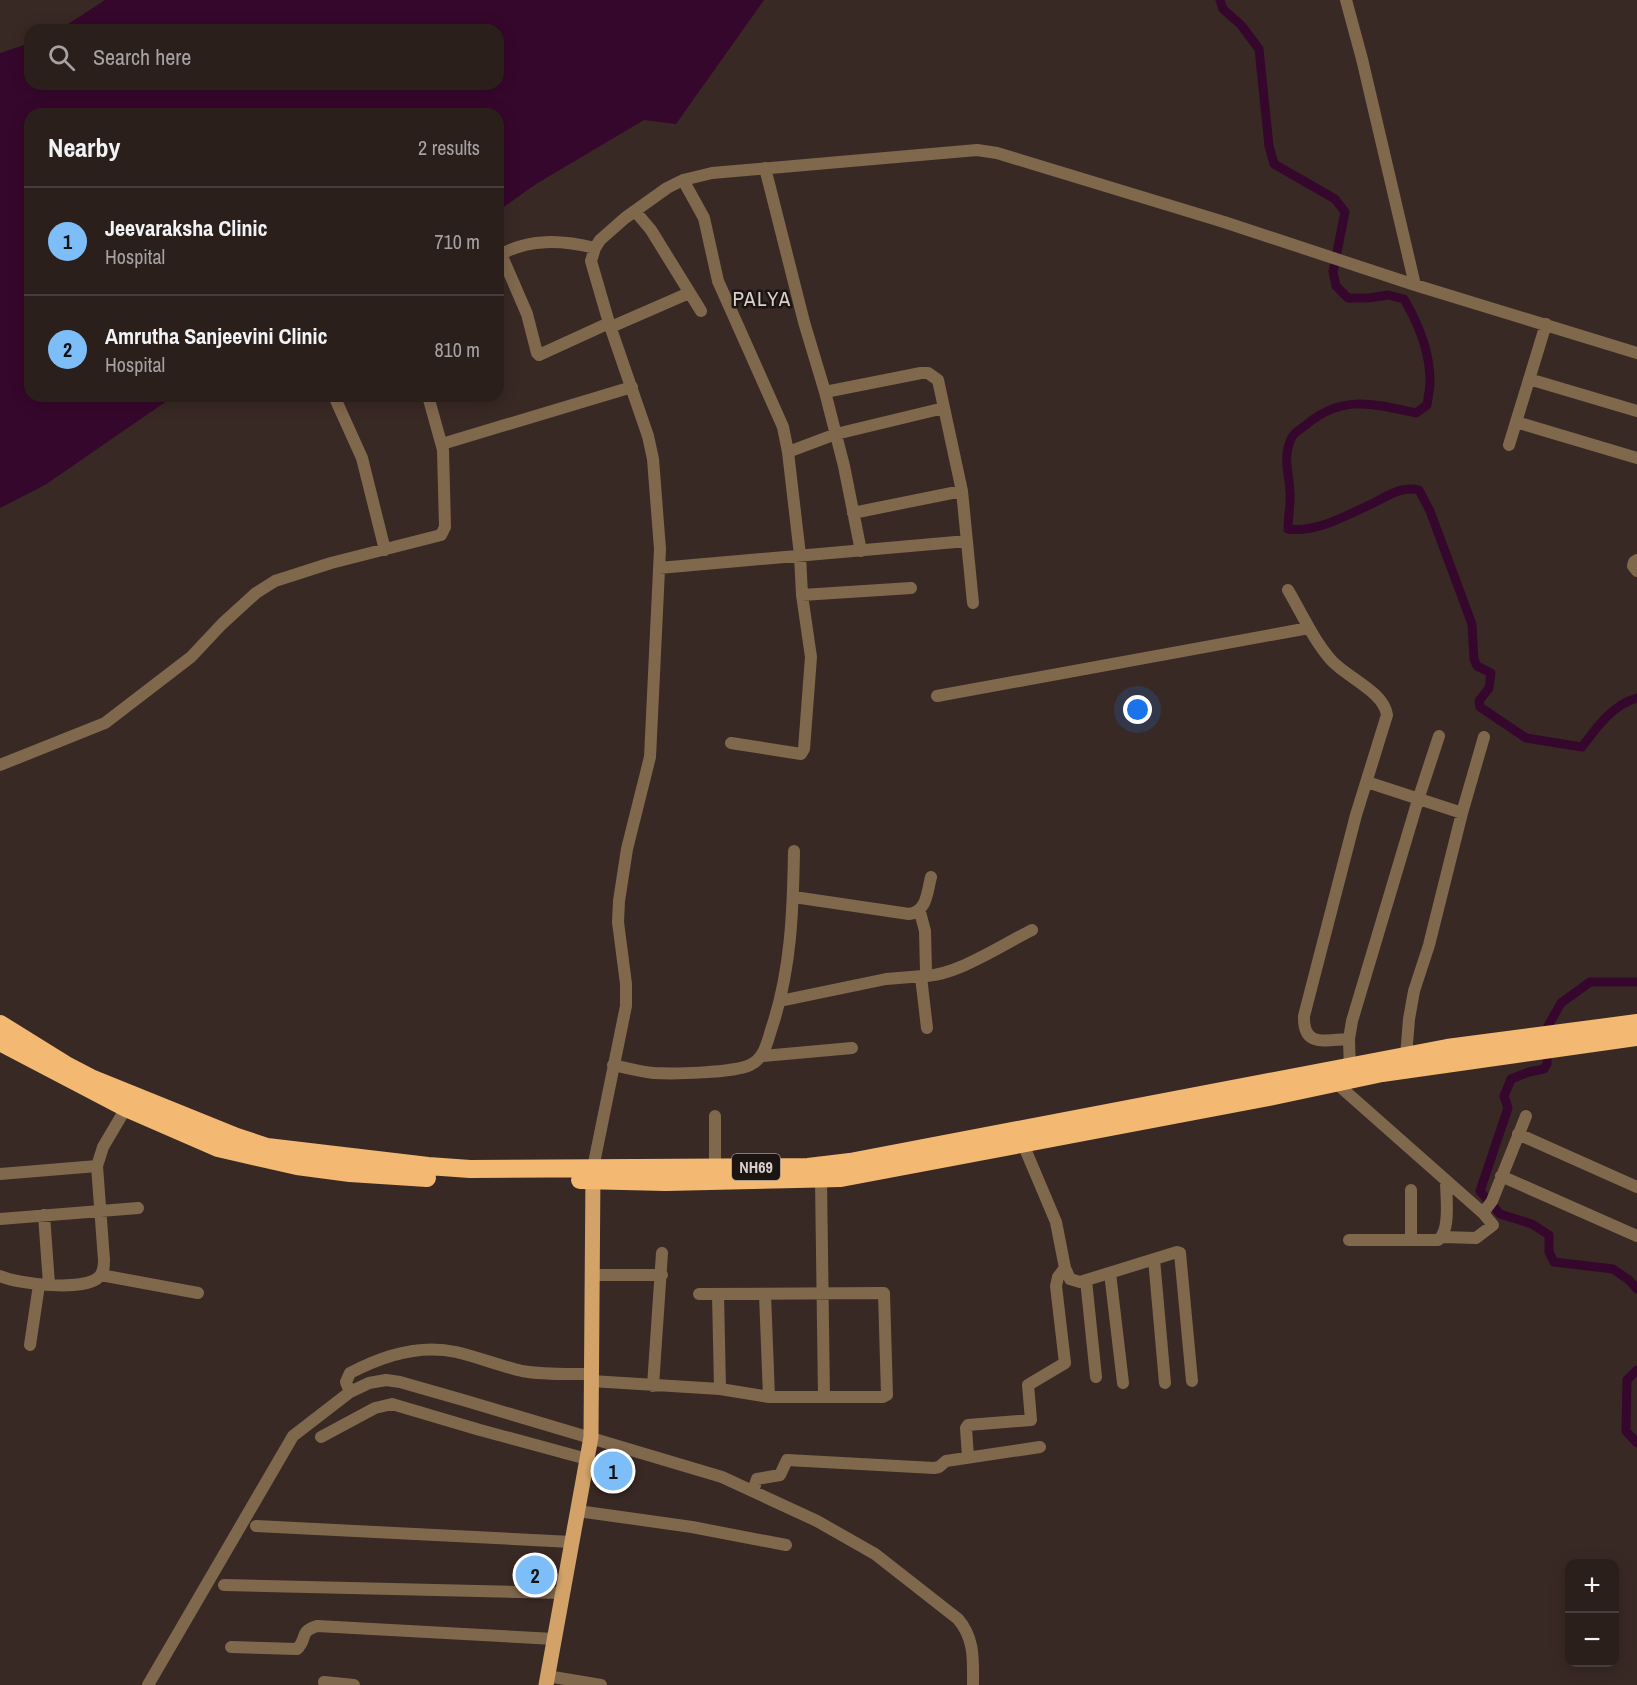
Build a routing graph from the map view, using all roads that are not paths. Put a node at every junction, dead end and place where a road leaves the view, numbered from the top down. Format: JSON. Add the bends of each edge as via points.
{"nodes":[{"id":1,"x":1346,"y":0,"type":"edge"},
{"id":2,"x":765,"y":168,"type":"junction"},
{"id":3,"x":683,"y":180,"type":"junction"},
{"id":4,"x":635,"y":211,"type":"junction"},
{"id":5,"x":595,"y":248,"type":"junction"},
{"id":6,"x":504,"y":253,"type":"edge"},
{"id":7,"x":504,"y":264,"type":"edge"},
{"id":8,"x":1414,"y":285,"type":"junction"},
{"id":9,"x":689,"y":293,"type":"junction"},
{"id":10,"x":701,"y":311,"type":"dead end"},
{"id":11,"x":1546,"y":324,"type":"junction"},
{"id":12,"x":610,"y":325,"type":"junction"},
{"id":13,"x":1637,"y":353,"type":"edge"},
{"id":14,"x":1529,"y":379,"type":"junction"},
{"id":15,"x":632,"y":387,"type":"junction"},
{"id":16,"x":825,"y":392,"type":"junction"},
{"id":17,"x":337,"y":402,"type":"edge"},
{"id":18,"x":430,"y":402,"type":"edge"},
{"id":19,"x":944,"y":408,"type":"junction"},
{"id":20,"x":1637,"y":411,"type":"edge"},
{"id":21,"x":1516,"y":422,"type":"junction"},
{"id":22,"x":836,"y":434,"type":"junction"},
{"id":23,"x":442,"y":444,"type":"junction"},
{"id":24,"x":1509,"y":445,"type":"dead end"},
{"id":25,"x":788,"y":452,"type":"junction"},
{"id":26,"x":1637,"y":458,"type":"edge"},
{"id":27,"x":962,"y":491,"type":"junction"},
{"id":28,"x":853,"y":513,"type":"junction"},
{"id":29,"x":967,"y":541,"type":"junction"},
{"id":30,"x":385,"y":550,"type":"junction"},
{"id":31,"x":861,"y":550,"type":"junction"},
{"id":32,"x":800,"y":555,"type":"junction"},
{"id":33,"x":1637,"y":560,"type":"edge"},
{"id":34,"x":659,"y":568,"type":"junction"},
{"id":35,"x":1637,"y":571,"type":"edge"},
{"id":36,"x":911,"y":588,"type":"dead end"},
{"id":37,"x":1288,"y":590,"type":"dead end"},
{"id":38,"x":802,"y":596,"type":"junction"},
{"id":39,"x":973,"y":603,"type":"dead end"},
{"id":40,"x":1309,"y":628,"type":"junction"},
{"id":41,"x":937,"y":696,"type":"dead end"},
{"id":42,"x":1439,"y":736,"type":"dead end"},
{"id":43,"x":1484,"y":737,"type":"dead end"},
{"id":44,"x":731,"y":743,"type":"dead end"},
{"id":45,"x":0,"y":765,"type":"edge"},
{"id":46,"x":1367,"y":782,"type":"junction"},
{"id":47,"x":1418,"y":800,"type":"junction"},
{"id":48,"x":1462,"y":813,"type":"junction"},
{"id":49,"x":794,"y":851,"type":"dead end"},
{"id":50,"x":931,"y":877,"type":"dead end"},
{"id":51,"x":794,"y":897,"type":"junction"},
{"id":52,"x":920,"y":912,"type":"junction"},
{"id":53,"x":1032,"y":930,"type":"dead end"},
{"id":54,"x":922,"y":976,"type":"junction"},
{"id":55,"x":780,"y":1001,"type":"junction"},
{"id":56,"x":1637,"y":1023,"type":"edge"},
{"id":57,"x":0,"y":1024,"type":"edge"},
{"id":58,"x":927,"y":1028,"type":"dead end"},
{"id":59,"x":1637,"y":1037,"type":"edge"},
{"id":60,"x":1349,"y":1039,"type":"junction"},
{"id":61,"x":1567,"y":1040,"type":"junction"},
{"id":62,"x":0,"y":1042,"type":"edge"},
{"id":63,"x":1529,"y":1045,"type":"junction"},
{"id":64,"x":852,"y":1048,"type":"dead end"},
{"id":65,"x":763,"y":1056,"type":"junction"},
{"id":66,"x":1406,"y":1056,"type":"junction"},
{"id":67,"x":613,"y":1065,"type":"junction"},
{"id":68,"x":1346,"y":1076,"type":"junction"},
{"id":69,"x":126,"y":1108,"type":"junction"},
{"id":70,"x":715,"y":1116,"type":"dead end"},
{"id":71,"x":1526,"y":1116,"type":"dead end"},
{"id":72,"x":1518,"y":1134,"type":"junction"},
{"id":73,"x":1023,"y":1144,"type":"junction"},
{"id":74,"x":266,"y":1153,"type":"junction"},
{"id":75,"x":97,"y":1166,"type":"junction"},
{"id":76,"x":715,"y":1167,"type":"junction"},
{"id":77,"x":0,"y":1173,"type":"edge"},
{"id":78,"x":593,"y":1174,"type":"junction"},
{"id":79,"x":1501,"y":1176,"type":"junction"},
{"id":80,"x":821,"y":1179,"type":"junction"},
{"id":81,"x":1446,"y":1181,"type":"junction"},
{"id":82,"x":1637,"y":1187,"type":"edge"},
{"id":83,"x":1411,"y":1190,"type":"dead end"},
{"id":84,"x":1488,"y":1207,"type":"junction"},
{"id":85,"x":138,"y":1208,"type":"dead end"},
{"id":86,"x":101,"y":1210,"type":"junction"},
{"id":87,"x":44,"y":1215,"type":"junction"},
{"id":88,"x":0,"y":1219,"type":"edge"},
{"id":89,"x":1636,"y":1234,"type":"edge"},
{"id":90,"x":1442,"y":1237,"type":"junction"},
{"id":91,"x":1349,"y":1240,"type":"dead end"},
{"id":92,"x":1412,"y":1240,"type":"junction"},
{"id":93,"x":662,"y":1253,"type":"dead end"},
{"id":94,"x":1154,"y":1259,"type":"junction"},
{"id":95,"x":1065,"y":1268,"type":"junction"},
{"id":96,"x":1110,"y":1273,"type":"junction"},
{"id":97,"x":101,"y":1275,"type":"junction"},
{"id":98,"x":592,"y":1275,"type":"junction"},
{"id":99,"x":662,"y":1275,"type":"junction"},
{"id":100,"x":1,"y":1279,"type":"edge"},
{"id":101,"x":1086,"y":1280,"type":"junction"},
{"id":102,"x":44,"y":1285,"type":"junction"},
{"id":103,"x":198,"y":1293,"type":"dead end"},
{"id":104,"x":699,"y":1294,"type":"dead end"},
{"id":105,"x":718,"y":1294,"type":"junction"},
{"id":106,"x":765,"y":1294,"type":"junction"},
{"id":107,"x":822,"y":1294,"type":"junction"},
{"id":108,"x":30,"y":1345,"type":"dead end"},
{"id":109,"x":1096,"y":1377,"type":"dead end"},
{"id":110,"x":591,"y":1378,"type":"junction"},
{"id":111,"x":1192,"y":1381,"type":"dead end"},
{"id":112,"x":1123,"y":1383,"type":"dead end"},
{"id":113,"x":1165,"y":1383,"type":"dead end"},
{"id":114,"x":653,"y":1386,"type":"junction"},
{"id":115,"x":720,"y":1389,"type":"junction"},
{"id":116,"x":350,"y":1392,"type":"junction"},
{"id":117,"x":769,"y":1397,"type":"junction"},
{"id":118,"x":824,"y":1397,"type":"junction"},
{"id":119,"x":321,"y":1437,"type":"dead end"},
{"id":120,"x":589,"y":1447,"type":"junction"},
{"id":121,"x":1040,"y":1448,"type":"dead end"},
{"id":122,"x":968,"y":1458,"type":"junction"},
{"id":123,"x":753,"y":1491,"type":"junction"},
{"id":124,"x":578,"y":1511,"type":"junction"},
{"id":125,"x":256,"y":1526,"type":"dead end"},
{"id":126,"x":572,"y":1542,"type":"junction"},
{"id":127,"x":786,"y":1545,"type":"dead end"},
{"id":128,"x":224,"y":1584,"type":"dead end"},
{"id":129,"x":563,"y":1593,"type":"junction"},
{"id":130,"x":554,"y":1639,"type":"junction"},
{"id":131,"x":231,"y":1647,"type":"dead end"},
{"id":132,"x":547,"y":1680,"type":"edge"},
{"id":133,"x":324,"y":1682,"type":"dead end"},
{"id":134,"x":148,"y":1685,"type":"edge"},
{"id":135,"x":354,"y":1685,"type":"edge"},
{"id":136,"x":601,"y":1685,"type":"edge"},
{"id":137,"x":973,"y":1685,"type":"edge"}],
"edges":[{"from":1,"to":8,"type":"street"},
{"from":2,"to":3,"type":"street"},
{"from":2,"to":8,"type":"street","via":[[977,150],[997,153]]},
{"from":2,"to":16,"type":"street"},
{"from":3,"to":4,"type":"street"},
{"from":3,"to":25,"type":"street","via":[[706,223],[718,281],[778,414]]},
{"from":4,"to":5,"type":"street"},
{"from":4,"to":9,"type":"street"},
{"from":5,"to":6,"type":"street","via":[[553,242],[525,244]]},
{"from":5,"to":12,"type":"street","via":[[592,267]]},
{"from":7,"to":12,"type":"street","via":[[527,314],[539,355]]},
{"from":8,"to":11,"type":"street"},
{"from":9,"to":10,"type":"street"},
{"from":9,"to":12,"type":"street"},
{"from":11,"to":13,"type":"street"},
{"from":11,"to":14,"type":"street"},
{"from":12,"to":15,"type":"street"},
{"from":14,"to":20,"type":"street"},
{"from":14,"to":21,"type":"street"},
{"from":15,"to":23,"type":"street"},
{"from":15,"to":34,"type":"street","via":[[653,459]]},
{"from":16,"to":19,"type":"street","via":[[928,373],[938,380]]},
{"from":16,"to":22,"type":"street"},
{"from":17,"to":30,"type":"street","via":[[362,458]]},
{"from":18,"to":23,"type":"street"},
{"from":19,"to":22,"type":"street"},
{"from":19,"to":27,"type":"street"},
{"from":21,"to":24,"type":"street"},
{"from":21,"to":26,"type":"street"},
{"from":22,"to":25,"type":"street"},
{"from":22,"to":28,"type":"street"},
{"from":23,"to":30,"type":"street","via":[[446,527],[435,538]]},
{"from":25,"to":32,"type":"street"},
{"from":27,"to":28,"type":"street"},
{"from":27,"to":29,"type":"street"},
{"from":28,"to":31,"type":"street"},
{"from":29,"to":31,"type":"street"},
{"from":29,"to":39,"type":"street"},
{"from":30,"to":45,"type":"street","via":[[275,581],[256,593],[190,657],[105,723]]},
{"from":31,"to":32,"type":"street"},
{"from":32,"to":34,"type":"street"},
{"from":32,"to":38,"type":"street"},
{"from":33,"to":35,"type":"street","via":[[1633,566]]},
{"from":34,"to":67,"type":"street","via":[[650,757],[627,849],[619,901],[626,1006]]},
{"from":36,"to":38,"type":"street"},
{"from":37,"to":40,"type":"street"},
{"from":38,"to":44,"type":"street","via":[[811,657],[804,749],[796,754]]},
{"from":40,"to":41,"type":"street"},
{"from":40,"to":46,"type":"street","via":[[1332,661],[1385,705],[1388,715]]},
{"from":42,"to":47,"type":"street"},
{"from":43,"to":48,"type":"street"},
{"from":46,"to":47,"type":"street"},
{"from":46,"to":60,"type":"street","via":[[1304,1016],[1305,1032],[1314,1040]]},
{"from":47,"to":48,"type":"street"},
{"from":47,"to":60,"type":"street"},
{"from":48,"to":66,"type":"street","via":[[1414,991]]},
{"from":49,"to":51,"type":"street"},
{"from":50,"to":52,"type":"street"},
{"from":51,"to":52,"type":"street","via":[[909,914]]},
{"from":51,"to":55,"type":"street","via":[[787,973]]},
{"from":52,"to":54,"type":"street","via":[[925,931],[926,972]]},
{"from":53,"to":54,"type":"street","via":[[959,967]]},
{"from":54,"to":55,"type":"street","via":[[886,978]]},
{"from":54,"to":58,"type":"street"},
{"from":55,"to":65,"type":"street"},
{"from":56,"to":61,"type":"highway","number":"NH69"},
{"from":57,"to":74,"type":"highway","number":"NH69","via":[[91,1078],[237,1137]]},
{"from":59,"to":61,"type":"highway","number":"NH69"},
{"from":60,"to":68,"type":"street"},
{"from":61,"to":63,"type":"highway","number":"NH69"},
{"from":62,"to":69,"type":"highway","number":"NH69"},
{"from":63,"to":66,"type":"highway","number":"NH69"},
{"from":63,"to":68,"type":"highway","number":"NH69"},
{"from":64,"to":65,"type":"street"},
{"from":65,"to":67,"type":"street","via":[[748,1066],[730,1070],[654,1073]]},
{"from":66,"to":68,"type":"highway","number":"NH69"},
{"from":67,"to":78,"type":"street"},
{"from":68,"to":73,"type":"highway","number":"NH69"},
{"from":68,"to":76,"type":"highway","number":"NH69","via":[[850,1162],[808,1167]]},
{"from":68,"to":81,"type":"street"},
{"from":69,"to":74,"type":"highway","number":"NH69","via":[[218,1148]]},
{"from":69,"to":75,"type":"street"},
{"from":70,"to":76,"type":"street"},
{"from":71,"to":72,"type":"street"},
{"from":72,"to":79,"type":"street"},
{"from":72,"to":82,"type":"street"},
{"from":73,"to":80,"type":"highway","number":"NH69"},
{"from":73,"to":95,"type":"street","via":[[1056,1222]]},
{"from":74,"to":78,"type":"highway","number":"NH69","via":[[350,1173],[435,1179]]},
{"from":75,"to":77,"type":"street"},
{"from":75,"to":86,"type":"street"},
{"from":76,"to":78,"type":"highway","number":"NH69"},
{"from":78,"to":80,"type":"highway","number":"NH69","via":[[666,1182]]},
{"from":78,"to":98,"type":"main road"},
{"from":79,"to":84,"type":"street"},
{"from":79,"to":89,"type":"street"},
{"from":80,"to":107,"type":"street"},
{"from":81,"to":84,"type":"street"},
{"from":81,"to":90,"type":"street","via":[[1446,1227]]},
{"from":83,"to":92,"type":"street"},
{"from":84,"to":90,"type":"street","via":[[1493,1225],[1476,1238]]},
{"from":85,"to":86,"type":"street"},
{"from":86,"to":87,"type":"street"},
{"from":86,"to":97,"type":"street"},
{"from":87,"to":88,"type":"street"},
{"from":87,"to":102,"type":"street"},
{"from":90,"to":92,"type":"street"},
{"from":91,"to":92,"type":"street"},
{"from":93,"to":99,"type":"street"},
{"from":94,"to":96,"type":"street"},
{"from":94,"to":111,"type":"street","via":[[1180,1253]]},
{"from":94,"to":113,"type":"street"},
{"from":95,"to":101,"type":"street","via":[[1075,1282]]},
{"from":95,"to":122,"type":"street","via":[[1056,1286],[1065,1363],[1028,1385],[1031,1420],[969,1425]]},
{"from":96,"to":101,"type":"street"},
{"from":96,"to":112,"type":"street"},
{"from":97,"to":102,"type":"street","via":[[87,1283]]},
{"from":97,"to":103,"type":"street"},
{"from":98,"to":99,"type":"street"},
{"from":98,"to":110,"type":"main road"},
{"from":99,"to":114,"type":"street"},
{"from":100,"to":102,"type":"street"},
{"from":101,"to":109,"type":"street"},
{"from":102,"to":108,"type":"street"},
{"from":104,"to":105,"type":"street"},
{"from":105,"to":106,"type":"street"},
{"from":105,"to":115,"type":"street"},
{"from":106,"to":107,"type":"street"},
{"from":106,"to":117,"type":"street"},
{"from":107,"to":118,"type":"street"},
{"from":107,"to":118,"type":"street","via":[[884,1293],[885,1305],[886,1396]]},
{"from":110,"to":114,"type":"street"},
{"from":110,"to":116,"type":"street","via":[[524,1371],[454,1352],[425,1349],[393,1355],[350,1373],[346,1382]]},
{"from":110,"to":120,"type":"main road"},
{"from":114,"to":115,"type":"street"},
{"from":115,"to":117,"type":"street"},
{"from":116,"to":120,"type":"street","via":[[369,1383],[400,1382]]},
{"from":116,"to":134,"type":"street","via":[[293,1436]]},
{"from":117,"to":118,"type":"street"},
{"from":119,"to":120,"type":"street","via":[[375,1408],[392,1404],[480,1430]]},
{"from":120,"to":123,"type":"street","via":[[722,1477]]},
{"from":120,"to":124,"type":"main road"},
{"from":121,"to":122,"type":"street"},
{"from":122,"to":123,"type":"street","via":[[946,1461],[934,1468],[787,1460],[780,1475],[757,1479]]},
{"from":123,"to":137,"type":"street","via":[[875,1554],[952,1614],[967,1630],[973,1650]]},
{"from":124,"to":126,"type":"main road"},
{"from":124,"to":127,"type":"street"},
{"from":125,"to":126,"type":"street"},
{"from":126,"to":129,"type":"main road"},
{"from":128,"to":129,"type":"street"},
{"from":129,"to":130,"type":"main road"},
{"from":130,"to":131,"type":"street","via":[[317,1626],[304,1633],[297,1649]]},
{"from":130,"to":132,"type":"main road"},
{"from":132,"to":136,"type":"street"},
{"from":133,"to":135,"type":"street"}]}
